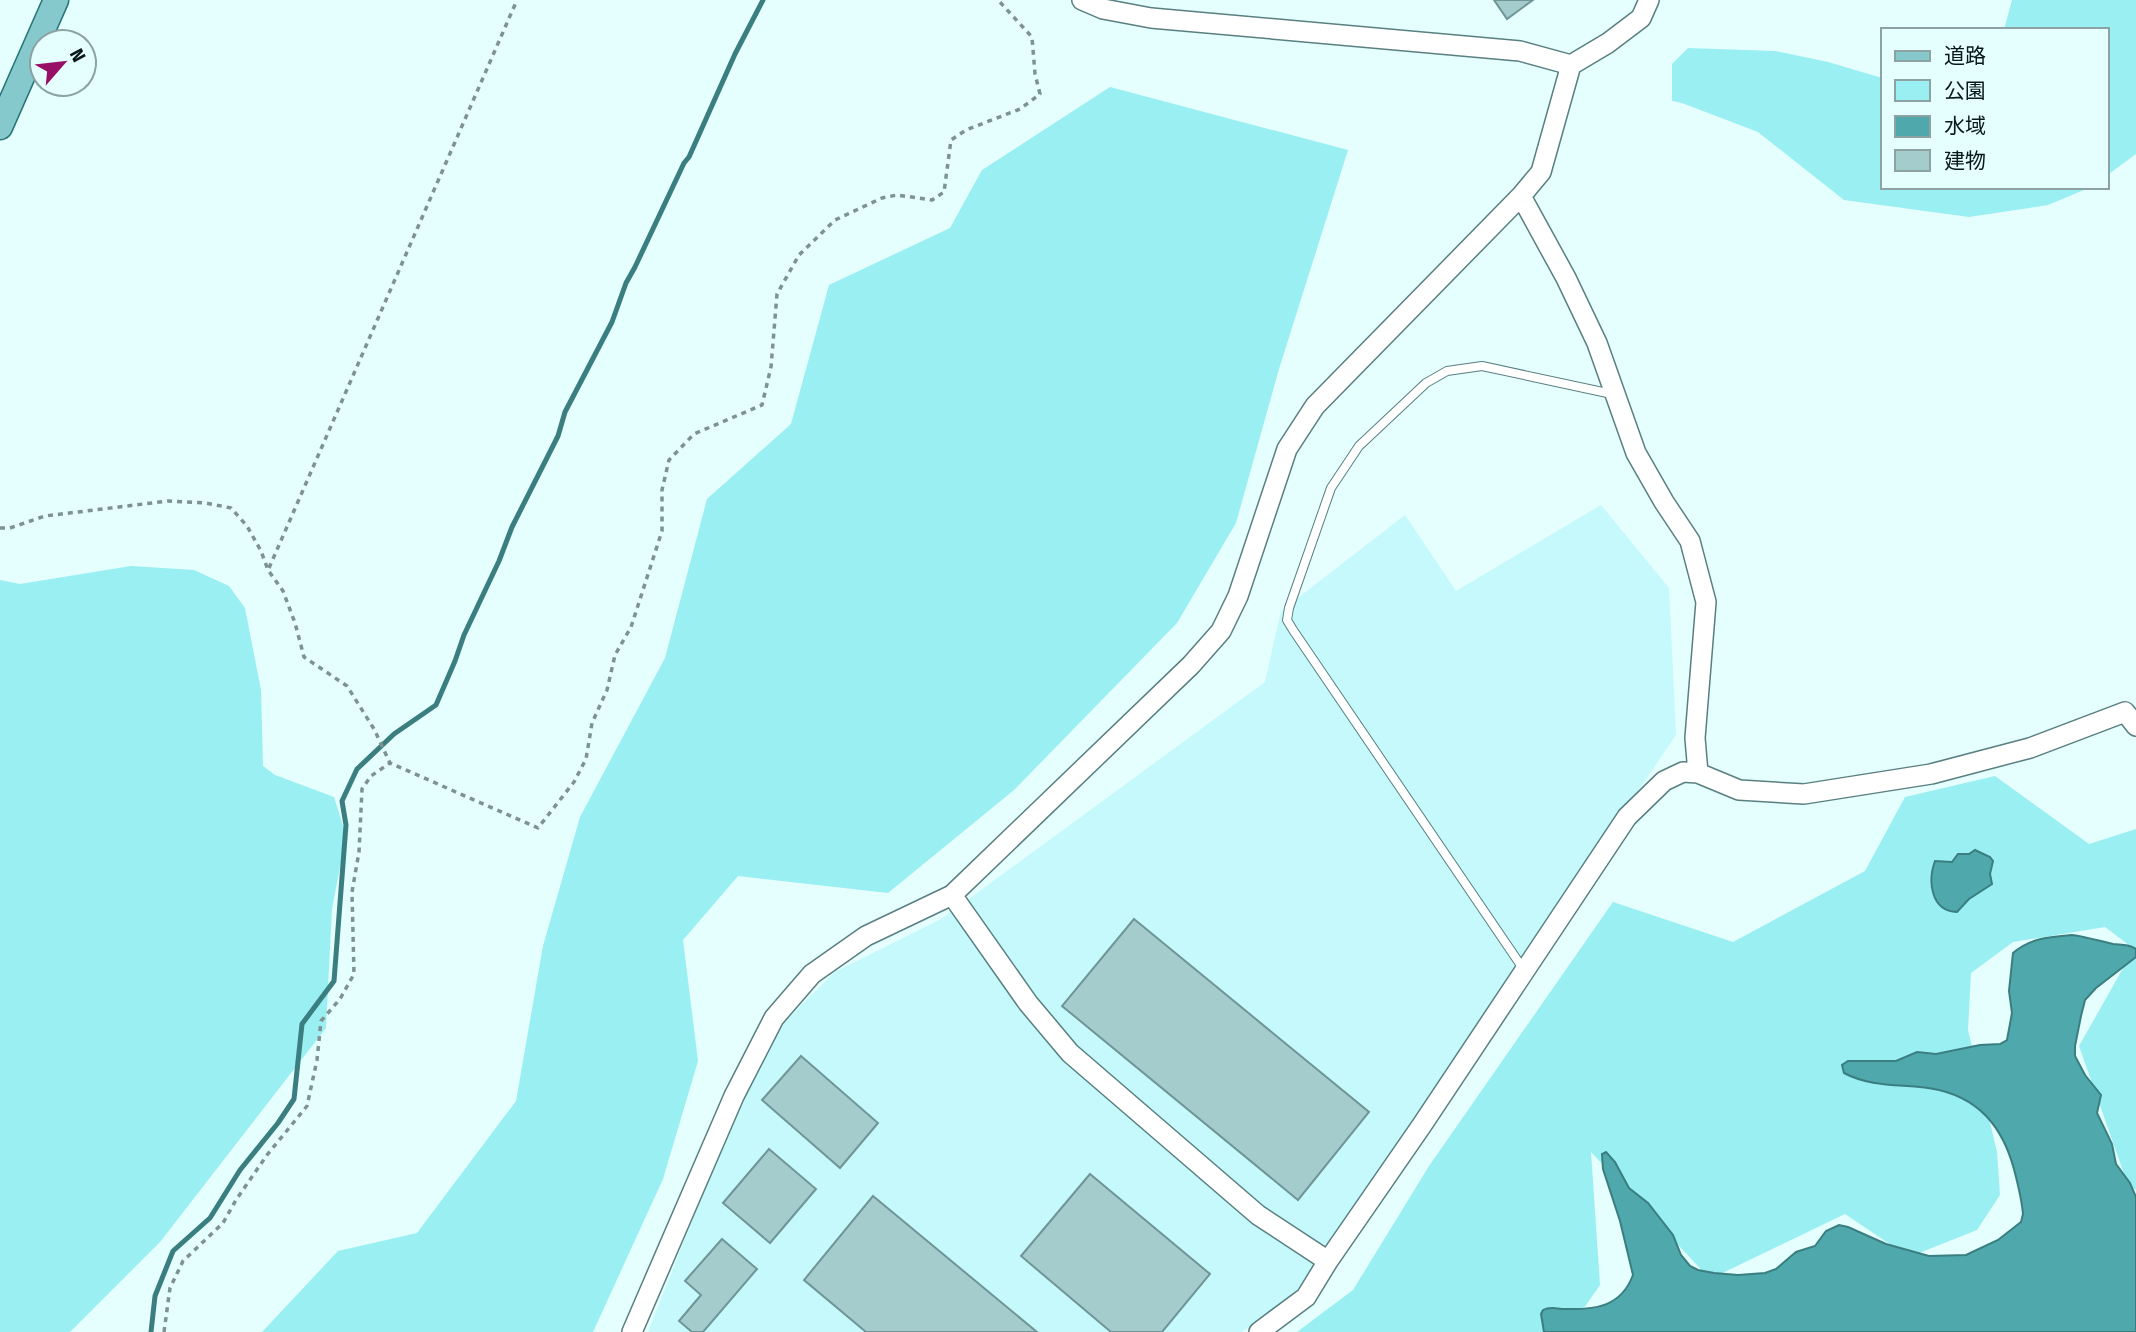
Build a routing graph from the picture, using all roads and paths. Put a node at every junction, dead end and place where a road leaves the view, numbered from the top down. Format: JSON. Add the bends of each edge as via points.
{"nodes":[{"id":1,"x":56,"y":0,"type":"edge"},
{"id":2,"x":517,"y":0,"type":"edge"},
{"id":3,"x":998,"y":0,"type":"edge"},
{"id":4,"x":1082,"y":0,"type":"edge"},
{"id":5,"x":1649,"y":0,"type":"edge"},
{"id":6,"x":1570,"y":65,"type":"junction"},
{"id":7,"x":0,"y":127,"type":"edge"},
{"id":8,"x":1521,"y":195,"type":"junction"},
{"id":9,"x":1615,"y":394,"type":"junction"},
{"id":10,"x":0,"y":528,"type":"edge"},
{"id":11,"x":268,"y":570,"type":"junction"},
{"id":12,"x":2132,"y":715,"type":"edge"},
{"id":13,"x":390,"y":763,"type":"junction"},
{"id":14,"x":1698,"y":773,"type":"junction"},
{"id":15,"x":952,"y":895,"type":"junction"},
{"id":16,"x":1525,"y":971,"type":"junction"},
{"id":17,"x":1328,"y":1261,"type":"junction"},
{"id":18,"x":164,"y":1332,"type":"edge"},
{"id":19,"x":632,"y":1332,"type":"edge"},
{"id":20,"x":1259,"y":1332,"type":"edge"}],
"edges":[{"from":1,"to":7,"type":"main road"},
{"from":2,"to":11,"type":"path"},
{"from":3,"to":13,"type":"path","via":[[1032,37],[1040,94],[951,140],[944,192],[932,200],[897,195],[882,198],[835,220],[799,256],[776,294],[771,367],[762,405],[694,434],[669,460],[662,490],[662,531],[631,627],[615,655],[607,690],[592,723],[586,759],[549,816],[538,828]]},
{"from":4,"to":6,"type":"street","via":[[1152,18],[1520,51]]},
{"from":5,"to":6,"type":"street","via":[[1641,18]]},
{"from":6,"to":8,"type":"street","via":[[1541,173]]},
{"from":8,"to":9,"type":"street","via":[[1597,343]]},
{"from":8,"to":15,"type":"street","via":[[1315,406],[1287,449],[1238,596],[1221,631]]},
{"from":9,"to":14,"type":"street","via":[[1636,453],[1690,541],[1706,602],[1695,738]]},
{"from":9,"to":16,"type":"lane","via":[[1482,366],[1447,371],[1426,383],[1359,446],[1331,488],[1287,620]]},
{"from":10,"to":11,"type":"path","via":[[45,516],[168,502],[206,503],[231,508],[247,526]]},
{"from":11,"to":13,"type":"path","via":[[283,591],[304,657],[347,686]]},
{"from":12,"to":14,"type":"street","via":[[1943,771],[1804,794],[1739,790]]},
{"from":13,"to":18,"type":"path","via":[[362,789],[352,892],[354,974],[321,1021],[307,1106],[267,1155],[223,1223],[183,1261],[170,1287]]},
{"from":14,"to":16,"type":"street","via":[[1683,772],[1664,781],[1628,817]]},
{"from":15,"to":17,"type":"street","via":[[1028,1003],[1070,1053],[1258,1215]]},
{"from":15,"to":19,"type":"street","via":[[866,936],[812,974],[774,1018],[734,1096]]},
{"from":16,"to":17,"type":"street"},
{"from":17,"to":20,"type":"street","via":[[1306,1297]]}]}
